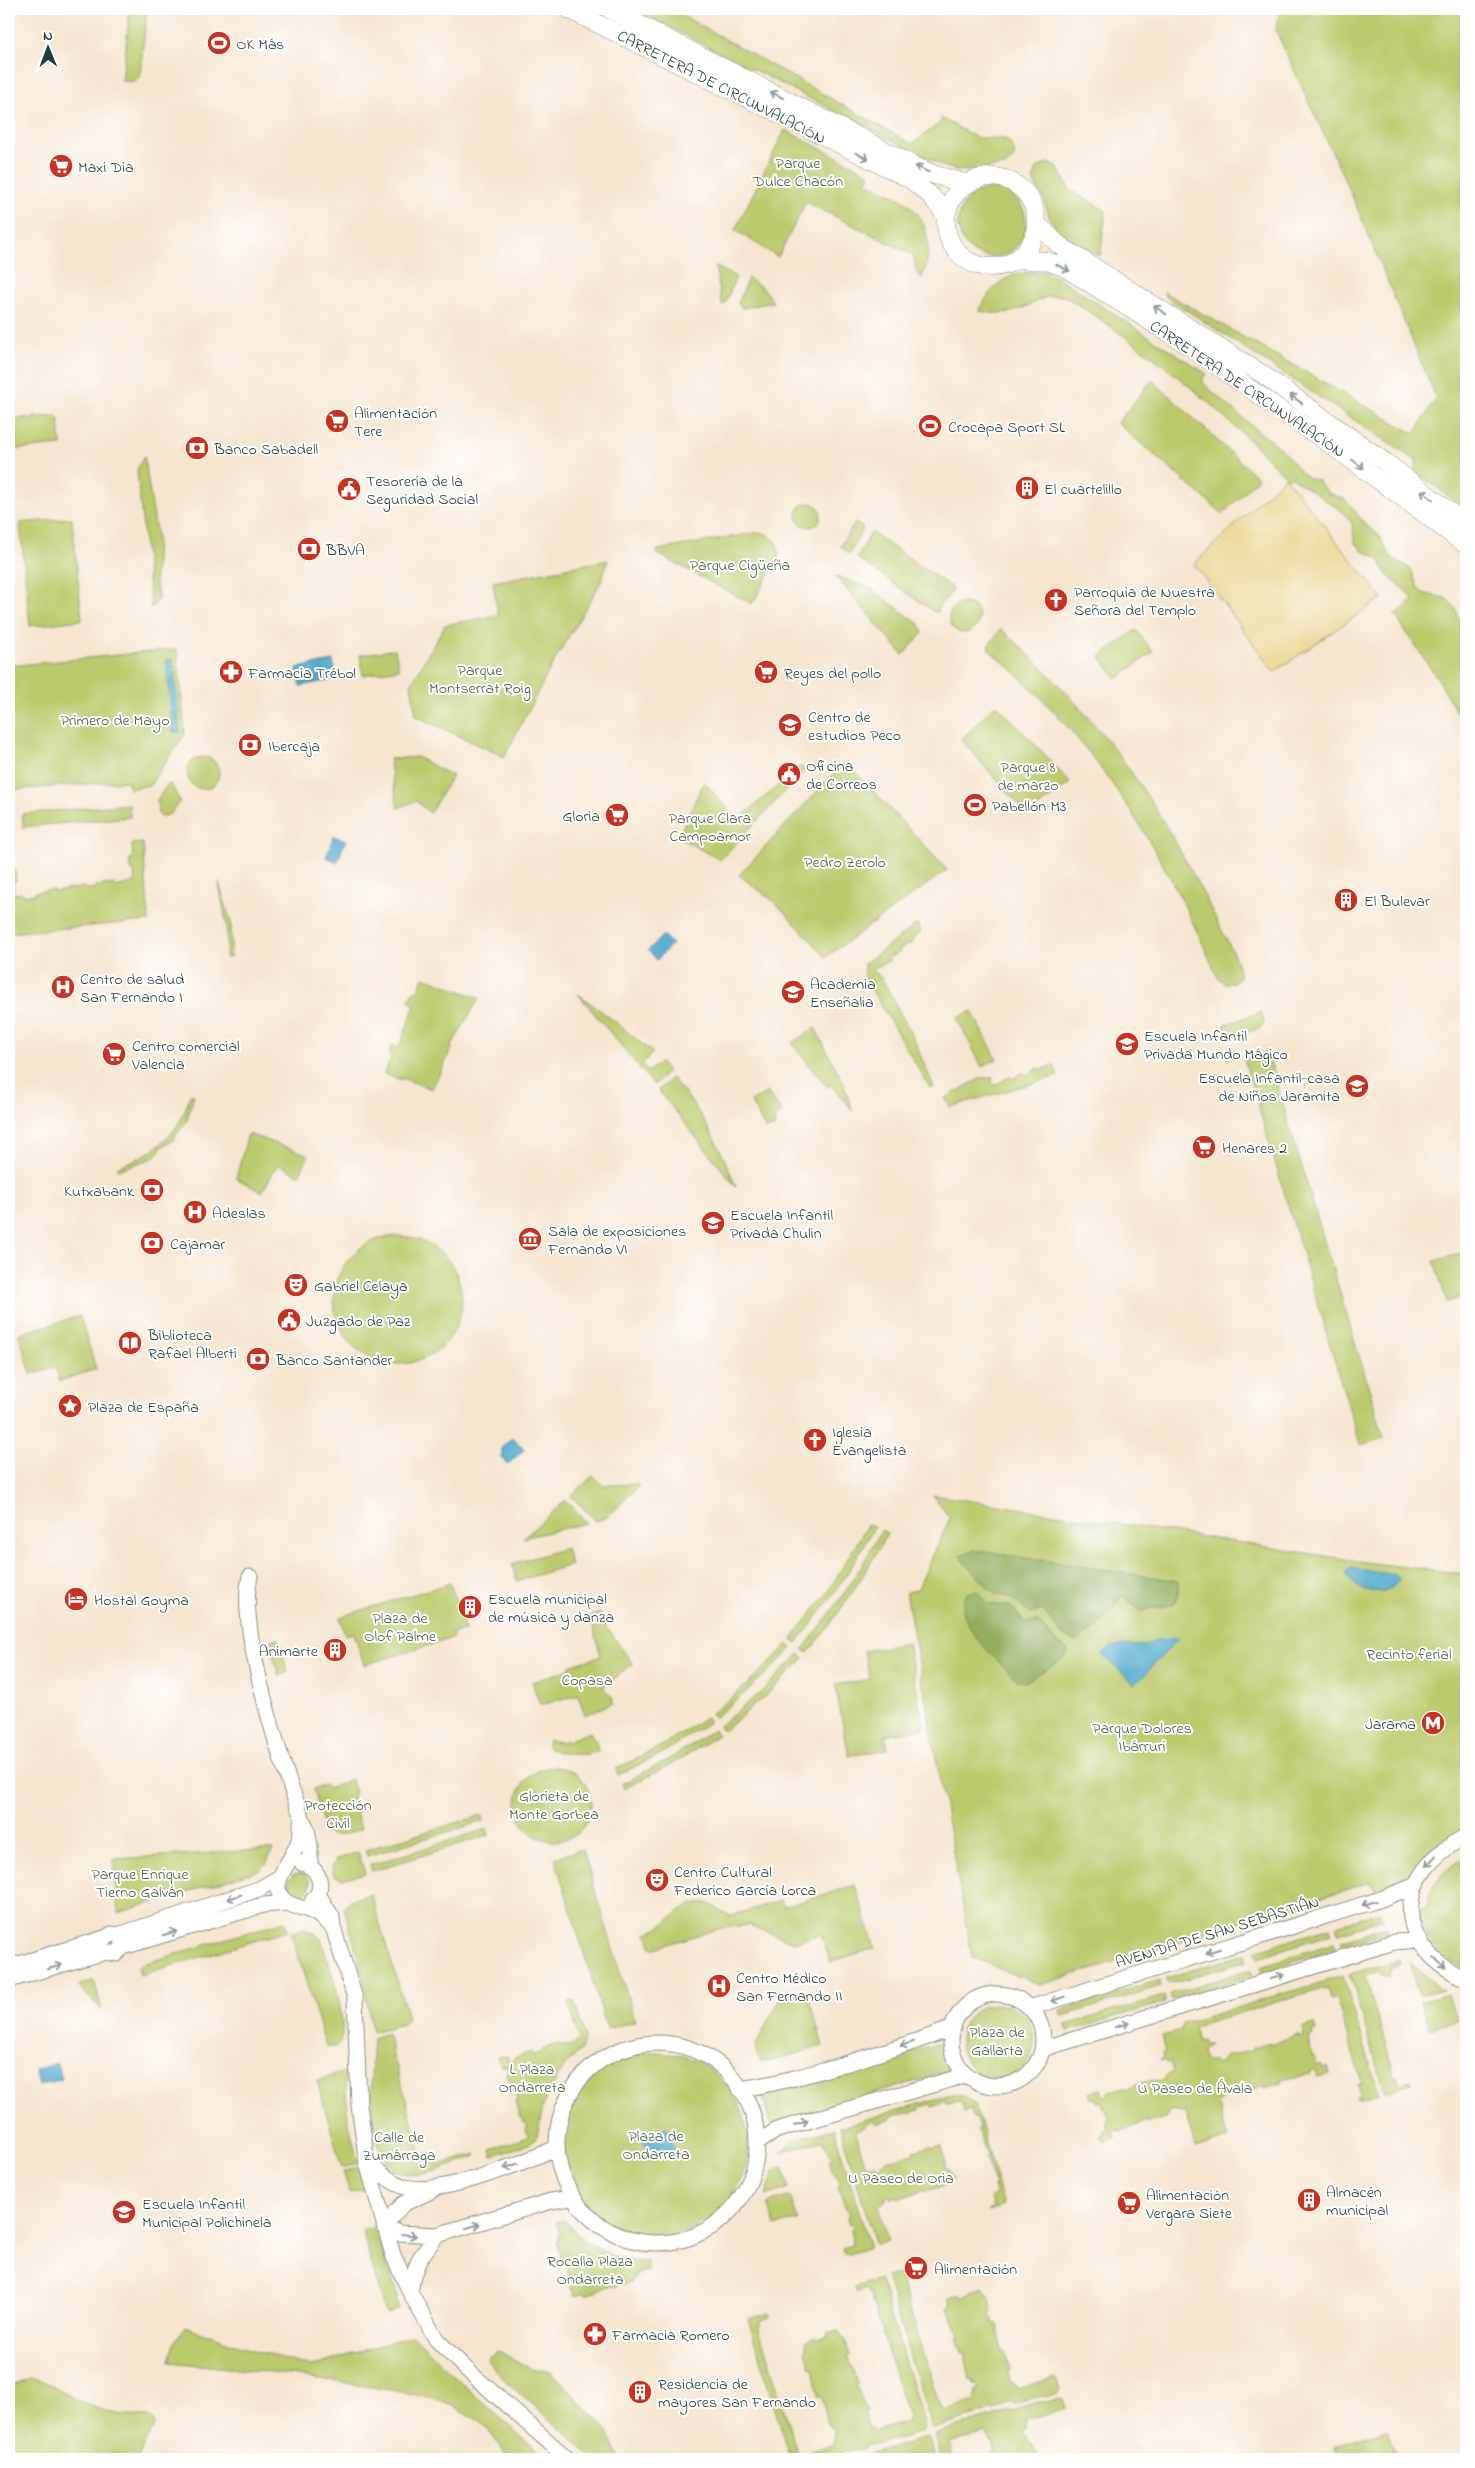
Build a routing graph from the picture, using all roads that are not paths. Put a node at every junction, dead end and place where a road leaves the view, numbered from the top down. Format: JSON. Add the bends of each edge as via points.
{"nodes":[{"id":1,"x":568,"y":9,"type":"edge"},
{"id":2,"x":609,"y":9,"type":"edge"},
{"id":3,"x":968,"y":184,"type":"junction"},
{"id":4,"x":946,"y":216,"type":"junction"},
{"id":5,"x":1036,"y":223,"type":"junction"},
{"id":6,"x":1016,"y":259,"type":"junction"},
{"id":7,"x":1466,"y":524,"type":"edge"},
{"id":8,"x":1466,"y":545,"type":"edge"},
{"id":9,"x":250,"y":1578,"type":"dead end"},
{"id":10,"x":300,"y":1813,"type":"junction"},
{"id":11,"x":1466,"y":1836,"type":"edge"},
{"id":12,"x":288,"y":1866,"type":"junction"},
{"id":13,"x":310,"y":1867,"type":"junction"},
{"id":14,"x":278,"y":1878,"type":"junction"},
{"id":15,"x":1414,"y":1886,"type":"junction"},
{"id":16,"x":318,"y":1894,"type":"junction"},
{"id":17,"x":293,"y":1905,"type":"junction"},
{"id":18,"x":333,"y":1927,"type":"junction"},
{"id":19,"x":1420,"y":1940,"type":"junction"},
{"id":20,"x":113,"y":1943,"type":"junction"},
{"id":21,"x":9,"y":1967,"type":"edge"},
{"id":22,"x":1466,"y":1979,"type":"edge"},
{"id":23,"x":9,"y":1980,"type":"edge"},
{"id":24,"x":1029,"y":2008,"type":"junction"},
{"id":25,"x":953,"y":2028,"type":"junction"},
{"id":26,"x":1042,"y":2049,"type":"junction"},
{"id":27,"x":966,"y":2075,"type":"junction"},
{"id":28,"x":740,"y":2089,"type":"junction"},
{"id":29,"x":757,"y":2143,"type":"junction"},
{"id":30,"x":556,"y":2148,"type":"junction"},
{"id":31,"x":367,"y":2163,"type":"junction"},
{"id":32,"x":438,"y":2188,"type":"junction"},
{"id":33,"x":572,"y":2198,"type":"junction"},
{"id":34,"x":384,"y":2226,"type":"junction"},
{"id":35,"x":437,"y":2235,"type":"junction"},
{"id":36,"x":410,"y":2292,"type":"junction"},
{"id":37,"x":568,"y":2459,"type":"edge"}],
"edges":[{"from":1,"to":4,"type":"main road","name":"CARRETERA DE CIRCUNVALACIÓN","one_way":true,"via":[[910,179],[931,196]]},
{"from":3,"to":2,"type":"main road","name":"CARRETERA DE CIRCUNVALACIÓN","one_way":true,"via":[[919,168]]},
{"from":3,"to":4,"type":"main road","via":[[957,192]]},
{"from":3,"to":5,"type":"main road","via":[[988,177],[1009,181],[1026,194]]},
{"from":4,"to":6,"type":"main road","via":[[950,241],[970,262],[998,266]]},
{"from":5,"to":6,"type":"main road","via":[[1026,250]]},
{"from":7,"to":5,"type":"main road","name":"CARRETERA DE CIRCUNVALACIÓN","one_way":true,"via":[[1262,374],[1059,245]]},
{"from":6,"to":8,"type":"main road","name":"CARRETERA DE CIRCUNVALACIÓN","one_way":true,"via":[[1047,261],[1064,267],[1189,346]]},
{"from":9,"to":10,"type":"street","via":[[247,1606],[255,1654]]},
{"from":10,"to":12,"type":"street","via":[[302,1832]]},
{"from":10,"to":13,"type":"street","via":[[310,1845]]},
{"from":11,"to":15,"type":"street","one_way":true,"via":[[1437,1855]]},
{"from":12,"to":13,"type":"street","via":[[300,1863]]},
{"from":12,"to":14,"type":"street"},
{"from":13,"to":16,"type":"street","via":[[320,1880]]},
{"from":14,"to":17,"type":"street","via":[[278,1892]]},
{"from":14,"to":20,"type":"street","one_way":true,"via":[[259,1889]]},
{"from":15,"to":19,"type":"street","via":[[1410,1906],[1413,1927]]},
{"from":15,"to":24,"type":"street","name":"AVENIDA DE SAN SEBASTIÁN","one_way":true},
{"from":16,"to":17,"type":"street","via":[[307,1904]]},
{"from":16,"to":18,"type":"street","via":[[332,1917]]},
{"from":17,"to":18,"type":"street","via":[[314,1912]]},
{"from":20,"to":17,"type":"street","one_way":true,"via":[[263,1905]]},
{"from":18,"to":31,"type":"street","via":[[355,1998],[359,2105]]},
{"from":19,"to":22,"type":"street","one_way":true,"via":[[1439,1963]]},
{"from":26,"to":19,"type":"street","one_way":true,"via":[[1394,1942]]},
{"from":20,"to":21,"type":"street"},
{"from":23,"to":20,"type":"street","one_way":true},
{"from":24,"to":25,"type":"street","via":[[1011,1997],[999,1994],[983,1996],[964,2008]]},
{"from":24,"to":26,"type":"street","via":[[1041,2027]]},
{"from":25,"to":27,"type":"street","via":[[952,2048],[956,2062]]},
{"from":25,"to":28,"type":"street","one_way":true,"via":[[818,2071]]},
{"from":26,"to":27,"type":"street","via":[[1032,2070],[1011,2084],[985,2084]]},
{"from":29,"to":27,"type":"street","one_way":true,"via":[[777,2130]]},
{"from":28,"to":29,"type":"street","via":[[754,2113]]},
{"from":28,"to":30,"type":"street","via":[[713,2059],[695,2049],[655,2044],[628,2047],[604,2058],[574,2087],[565,2103]]},
{"from":29,"to":33,"type":"street","via":[[749,2180],[732,2209],[707,2230],[686,2240],[650,2245],[624,2238],[597,2225]]},
{"from":30,"to":32,"type":"street","one_way":true},
{"from":30,"to":33,"type":"street"},
{"from":31,"to":32,"type":"street","via":[[400,2185]]},
{"from":31,"to":34,"type":"street"},
{"from":32,"to":34,"type":"street","via":[[403,2204]]},
{"from":35,"to":33,"type":"street","one_way":true,"via":[[551,2201]]},
{"from":34,"to":35,"type":"street","one_way":true,"via":[[399,2233]]},
{"from":34,"to":36,"type":"street","via":[[392,2255]]},
{"from":35,"to":36,"type":"street","via":[[420,2258]]},
{"from":36,"to":37,"type":"street","via":[[436,2338],[466,2369]]}]}
